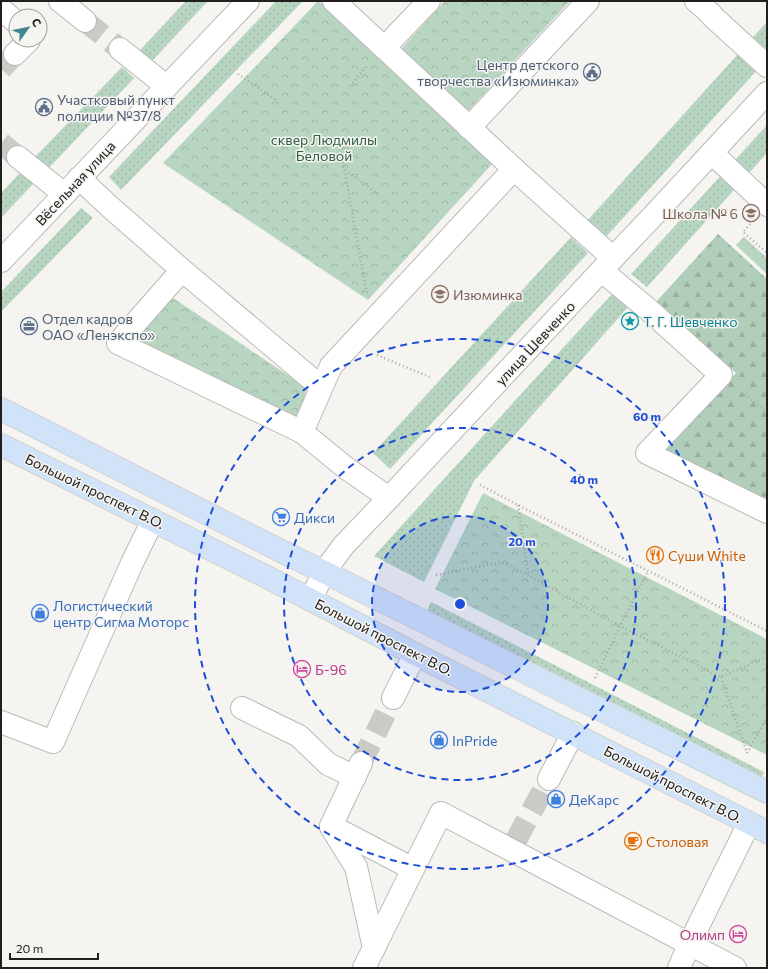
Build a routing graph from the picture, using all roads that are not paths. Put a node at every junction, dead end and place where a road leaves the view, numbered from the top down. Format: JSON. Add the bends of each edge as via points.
{"nodes":[{"id":1,"x":60,"y":1,"type":"edge"},
{"id":2,"x":248,"y":1,"type":"edge"},
{"id":3,"x":334,"y":1,"type":"edge"},
{"id":4,"x":429,"y":1,"type":"edge"},
{"id":5,"x":588,"y":1,"type":"edge"},
{"id":6,"x":706,"y":10,"type":"edge"},
{"id":7,"x":85,"y":21,"type":"tunnel mouth"},
{"id":8,"x":384,"y":48,"type":"junction"},
{"id":9,"x":120,"y":49,"type":"tunnel mouth"},
{"id":10,"x":767,"y":66,"type":"edge"},
{"id":11,"x":166,"y":86,"type":"junction"},
{"id":12,"x":764,"y":101,"type":"edge"},
{"id":13,"x":469,"y":128,"type":"junction"},
{"id":14,"x":712,"y":153,"type":"junction"},
{"id":15,"x":18,"y":157,"type":"tunnel mouth"},
{"id":16,"x":514,"y":168,"type":"junction"},
{"id":17,"x":79,"y":178,"type":"junction"},
{"id":18,"x":64,"y":194,"type":"junction"},
{"id":19,"x":767,"y":205,"type":"edge"},
{"id":20,"x":1,"y":261,"type":"edge"},
{"id":21,"x":608,"y":264,"type":"junction"},
{"id":22,"x":182,"y":270,"type":"junction"},
{"id":23,"x":321,"y":387,"type":"junction"},
{"id":24,"x":1,"y":409,"type":"edge"},
{"id":25,"x":302,"y":432,"type":"junction"},
{"id":26,"x":1,"y":445,"type":"edge"},
{"id":27,"x":389,"y":498,"type":"junction"},
{"id":28,"x":767,"y":512,"type":"edge"},
{"id":29,"x":153,"y":520,"type":"junction"},
{"id":30,"x":324,"y":572,"type":"junction"},
{"id":31,"x":311,"y":599,"type":"junction"},
{"id":32,"x":415,"y":654,"type":"junction"},
{"id":33,"x":393,"y":698,"type":"tunnel mouth"},
{"id":34,"x":242,"y":708,"type":"dead end"},
{"id":35,"x":1,"y":722,"type":"edge"},
{"id":36,"x":572,"y":733,"type":"junction"},
{"id":37,"x":549,"y":779,"type":"tunnel mouth"},
{"id":38,"x":767,"y":792,"type":"edge"},
{"id":39,"x":331,"y":826,"type":"junction"},
{"id":40,"x":758,"y":827,"type":"edge"},
{"id":41,"x":413,"y":869,"type":"junction"},
{"id":42,"x":689,"y":944,"type":"junction"},
{"id":43,"x":374,"y":948,"type":"junction"},
{"id":44,"x":364,"y":968,"type":"edge"},
{"id":45,"x":679,"y":968,"type":"edge"},
{"id":46,"x":735,"y":968,"type":"edge"}],
"edges":[{"from":1,"to":7,"type":"street"},
{"from":2,"to":11,"type":"street","name":"Вёсельная улица"},
{"from":3,"to":8,"type":"street"},
{"from":4,"to":8,"type":"street"},
{"from":5,"to":13,"type":"street"},
{"from":6,"to":10,"type":"street"},
{"from":8,"to":13,"type":"street"},
{"from":9,"to":11,"type":"street"},
{"from":11,"to":17,"type":"street","name":"Вёсельная улица"},
{"from":12,"to":14,"type":"street","name":"улица Шевченко"},
{"from":13,"to":16,"type":"street"},
{"from":14,"to":19,"type":"street"},
{"from":14,"to":21,"type":"street","name":"улица Шевченко"},
{"from":15,"to":18,"type":"street"},
{"from":16,"to":21,"type":"street"},
{"from":16,"to":23,"type":"street","via":[[331,366]]},
{"from":17,"to":18,"type":"street","name":"Вёсельная улица"},
{"from":17,"to":22,"type":"street"},
{"from":18,"to":20,"type":"street","name":"Вёсельная улица"},
{"from":21,"to":27,"type":"street","name":"улица Шевченко"},
{"from":21,"to":28,"type":"street","via":[[649,310],[721,375],[647,453]]},
{"from":22,"to":23,"type":"street"},
{"from":22,"to":25,"type":"street","via":[[118,343]]},
{"from":23,"to":25,"type":"street"},
{"from":24,"to":30,"type":"main road"},
{"from":25,"to":27,"type":"street","via":[[346,468]]},
{"from":26,"to":29,"type":"main road","name":"Большой проспект В.О."},
{"from":27,"to":30,"type":"street","name":"улица Шевченко","via":[[344,545]]},
{"from":29,"to":31,"type":"main road","name":"Большой проспект В.О."},
{"from":29,"to":35,"type":"street","via":[[53,742]]},
{"from":30,"to":31,"type":"street","name":"улица Шевченко"},
{"from":30,"to":38,"type":"main road"},
{"from":31,"to":32,"type":"main road","name":"Большой проспект В.О."},
{"from":32,"to":33,"type":"street"},
{"from":32,"to":36,"type":"main road","name":"Большой проспект В.О."},
{"from":34,"to":39,"type":"street","via":[[299,736],[328,764],[358,770]]},
{"from":36,"to":37,"type":"street"},
{"from":36,"to":40,"type":"main road","name":"Большой проспект В.О."},
{"from":39,"to":41,"type":"street"},
{"from":39,"to":43,"type":"street","via":[[356,867]]},
{"from":40,"to":42,"type":"street","via":[[735,854]]},
{"from":41,"to":42,"type":"street","via":[[441,813],[514,845]]},
{"from":41,"to":43,"type":"street"},
{"from":42,"to":45,"type":"street"},
{"from":42,"to":46,"type":"street"},
{"from":43,"to":44,"type":"street"}]}
